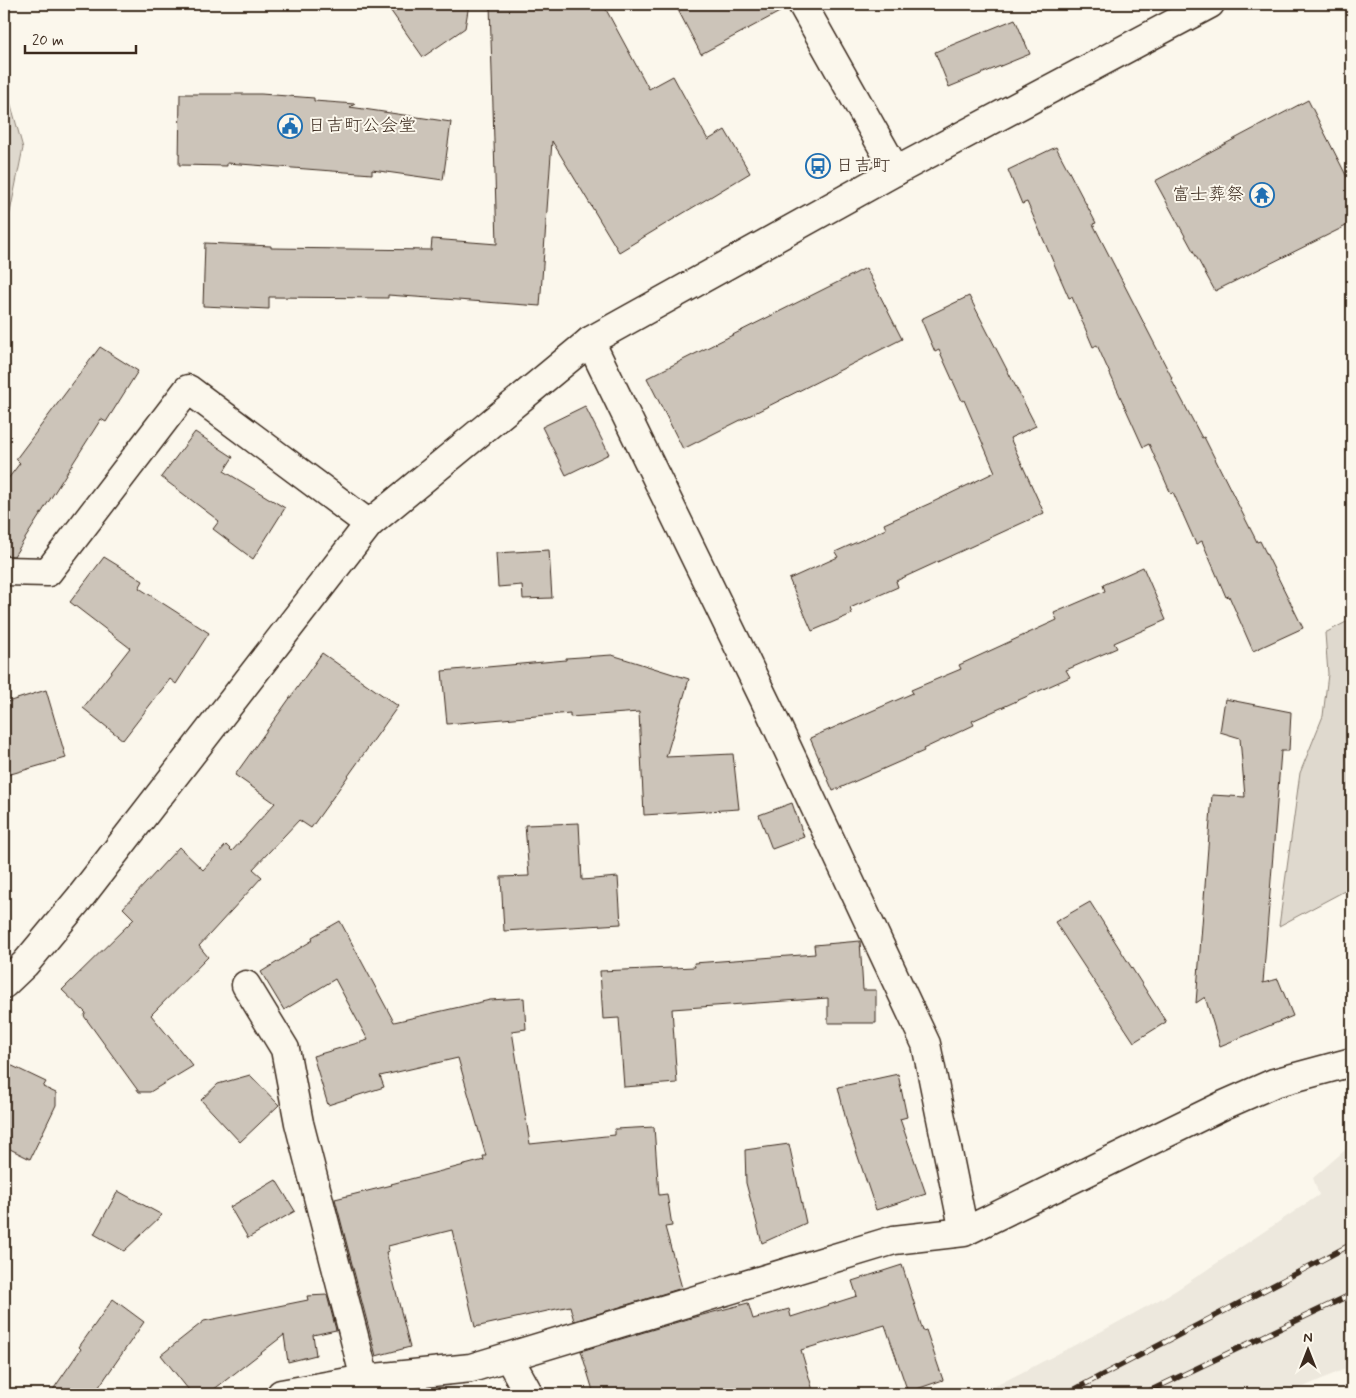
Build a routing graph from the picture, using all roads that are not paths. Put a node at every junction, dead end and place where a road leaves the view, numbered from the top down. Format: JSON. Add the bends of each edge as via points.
{"nodes":[{"id":1,"x":802,"y":4,"type":"edge"},
{"id":2,"x":1210,"y":4,"type":"edge"},
{"id":3,"x":896,"y":171,"type":"junction"},
{"id":4,"x":590,"y":341,"type":"junction"},
{"id":5,"x":369,"y":524,"type":"junction"},
{"id":6,"x":4,"y":571,"type":"edge"},
{"id":7,"x":4,"y":984,"type":"edge"},
{"id":8,"x":246,"y":985,"type":"dead end"},
{"id":9,"x":1352,"y":1062,"type":"edge"},
{"id":10,"x":964,"y":1232,"type":"junction"},
{"id":11,"x":509,"y":1358,"type":"junction"},
{"id":12,"x":365,"y":1379,"type":"junction"},
{"id":13,"x":280,"y":1394,"type":"edge"},
{"id":14,"x":529,"y":1394,"type":"edge"}],
"edges":[{"from":1,"to":3,"type":"street"},
{"from":2,"to":3,"type":"street"},
{"from":3,"to":4,"type":"street"},
{"from":4,"to":5,"type":"street"},
{"from":4,"to":10,"type":"street","via":[[769,709],[926,1044]]},
{"from":5,"to":6,"type":"street","via":[[188,389],[48,572]]},
{"from":5,"to":7,"type":"street","via":[[79,899],[25,964]]},
{"from":8,"to":12,"type":"street","via":[[285,1049],[299,1123]]},
{"from":9,"to":10,"type":"street","via":[[1274,1083]]},
{"from":10,"to":11,"type":"street","via":[[894,1240]]},
{"from":11,"to":12,"type":"street","via":[[471,1368]]},
{"from":11,"to":14,"type":"street"},
{"from":12,"to":13,"type":"street"}]}
